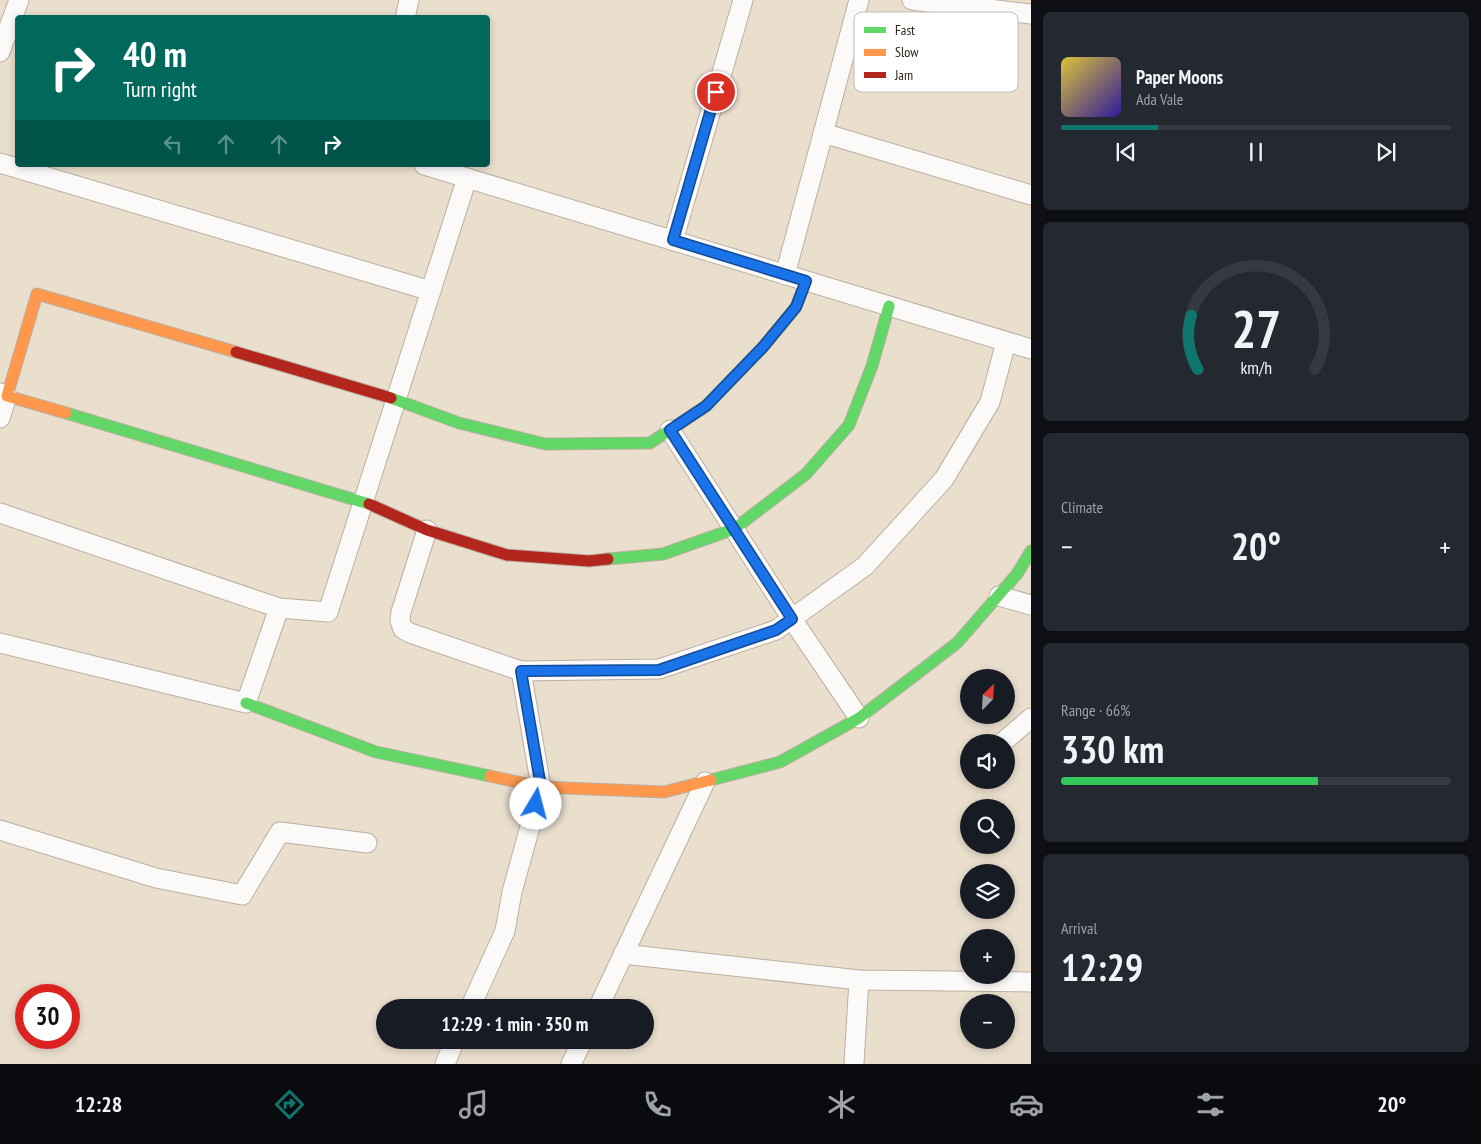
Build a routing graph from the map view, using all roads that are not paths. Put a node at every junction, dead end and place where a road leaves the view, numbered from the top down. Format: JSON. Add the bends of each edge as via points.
{"nodes":[{"id":1,"x":19,"y":0,"type":"edge"},
{"id":2,"x":743,"y":0,"type":"edge"},
{"id":3,"x":912,"y":0,"type":"edge"},
{"id":4,"x":1014,"y":12,"type":"edge"},
{"id":5,"x":1018,"y":12,"type":"edge"},
{"id":6,"x":1031,"y":14,"type":"edge"},
{"id":7,"x":854,"y":18,"type":"edge"},
{"id":8,"x":5,"y":42,"type":"edge"},
{"id":9,"x":823,"y":133,"type":"junction"},
{"id":10,"x":0,"y":164,"type":"edge"},
{"id":11,"x":431,"y":167,"type":"edge"},
{"id":12,"x":468,"y":178,"type":"junction"},
{"id":13,"x":1031,"y":195,"type":"edge"},
{"id":14,"x":673,"y":240,"type":"junction"},
{"id":15,"x":785,"y":275,"type":"junction"},
{"id":16,"x":806,"y":281,"type":"junction"},
{"id":17,"x":431,"y":291,"type":"junction"},
{"id":18,"x":889,"y":306,"type":"junction"},
{"id":19,"x":1006,"y":342,"type":"junction"},
{"id":20,"x":1031,"y":349,"type":"edge"},
{"id":21,"x":4,"y":395,"type":"edge"},
{"id":22,"x":396,"y":399,"type":"junction"},
{"id":23,"x":0,"y":418,"type":"edge"},
{"id":24,"x":670,"y":430,"type":"junction"},
{"id":25,"x":363,"y":502,"type":"junction"},
{"id":26,"x":0,"y":514,"type":"edge"},
{"id":27,"x":734,"y":528,"type":"junction"},
{"id":28,"x":427,"y":530,"type":"junction"},
{"id":29,"x":1031,"y":551,"type":"edge"},
{"id":30,"x":999,"y":596,"type":"junction"},
{"id":31,"x":1031,"y":605,"type":"edge"},
{"id":32,"x":279,"y":608,"type":"junction"},
{"id":33,"x":792,"y":619,"type":"junction"},
{"id":34,"x":0,"y":643,"type":"edge"},
{"id":35,"x":521,"y":671,"type":"junction"},
{"id":36,"x":246,"y":703,"type":"junction"},
{"id":37,"x":859,"y":718,"type":"junction"},
{"id":38,"x":1031,"y":718,"type":"edge"},
{"id":39,"x":1012,"y":734,"type":"edge"},
{"id":40,"x":705,"y":782,"type":"junction"},
{"id":41,"x":541,"y":787,"type":"junction"},
{"id":42,"x":0,"y":830,"type":"edge"},
{"id":43,"x":367,"y":843,"type":"dead end"},
{"id":44,"x":623,"y":954,"type":"junction"},
{"id":45,"x":859,"y":980,"type":"junction"},
{"id":46,"x":1031,"y":982,"type":"edge"},
{"id":47,"x":474,"y":999,"type":"edge"},
{"id":48,"x":602,"y":999,"type":"edge"},
{"id":49,"x":452,"y":1049,"type":"edge"},
{"id":50,"x":578,"y":1049,"type":"edge"},
{"id":51,"x":445,"y":1064,"type":"edge"},
{"id":52,"x":571,"y":1064,"type":"edge"},
{"id":53,"x":854,"y":1064,"type":"edge"}],
"edges":[{"from":1,"to":8,"type":"street"},
{"from":2,"to":14,"type":"street"},
{"from":3,"to":4,"type":"street"},
{"from":5,"to":6,"type":"street"},
{"from":7,"to":9,"type":"street"},
{"from":9,"to":13,"type":"street"},
{"from":9,"to":15,"type":"street"},
{"from":10,"to":17,"type":"street"},
{"from":11,"to":12,"type":"street"},
{"from":12,"to":14,"type":"street"},
{"from":12,"to":17,"type":"street"},
{"from":14,"to":15,"type":"street"},
{"from":15,"to":16,"type":"street"},
{"from":16,"to":18,"type":"street"},
{"from":16,"to":24,"type":"street","via":[[796,307],[763,347],[706,406]]},
{"from":17,"to":22,"type":"street"},
{"from":18,"to":19,"type":"street"},
{"from":18,"to":27,"type":"street","via":[[872,366],[849,425],[806,474]]},
{"from":19,"to":20,"type":"street"},
{"from":19,"to":33,"type":"street","via":[[990,402],[944,479],[865,566]]},
{"from":21,"to":22,"type":"street","via":[[37,294]]},
{"from":21,"to":23,"type":"street"},
{"from":21,"to":25,"type":"street"},
{"from":22,"to":24,"type":"street","via":[[459,423],[544,444],[650,443]]},
{"from":22,"to":25,"type":"street"},
{"from":24,"to":27,"type":"street"},
{"from":25,"to":28,"type":"street"},
{"from":25,"to":32,"type":"street","via":[[328,612]]},
{"from":26,"to":32,"type":"street"},
{"from":27,"to":28,"type":"street","via":[[663,554],[590,561],[507,555]]},
{"from":27,"to":33,"type":"street"},
{"from":28,"to":35,"type":"street","via":[[401,612],[403,629]]},
{"from":29,"to":30,"type":"street"},
{"from":30,"to":31,"type":"street"},
{"from":30,"to":37,"type":"street","via":[[957,643]]},
{"from":32,"to":36,"type":"street"},
{"from":33,"to":35,"type":"street","via":[[776,630],[659,670]]},
{"from":33,"to":37,"type":"street"},
{"from":34,"to":36,"type":"street"},
{"from":35,"to":41,"type":"street"},
{"from":36,"to":41,"type":"street","via":[[376,752]]},
{"from":37,"to":40,"type":"street","via":[[780,762]]},
{"from":38,"to":39,"type":"street"},
{"from":40,"to":41,"type":"street","via":[[664,792]]},
{"from":40,"to":44,"type":"street"},
{"from":41,"to":47,"type":"street","via":[[504,932]]},
{"from":42,"to":43,"type":"street","via":[[156,878],[242,895],[280,832]]},
{"from":44,"to":45,"type":"street"},
{"from":44,"to":48,"type":"street"},
{"from":45,"to":46,"type":"street"},
{"from":45,"to":53,"type":"street"},
{"from":49,"to":51,"type":"street"},
{"from":50,"to":52,"type":"street"}]}
